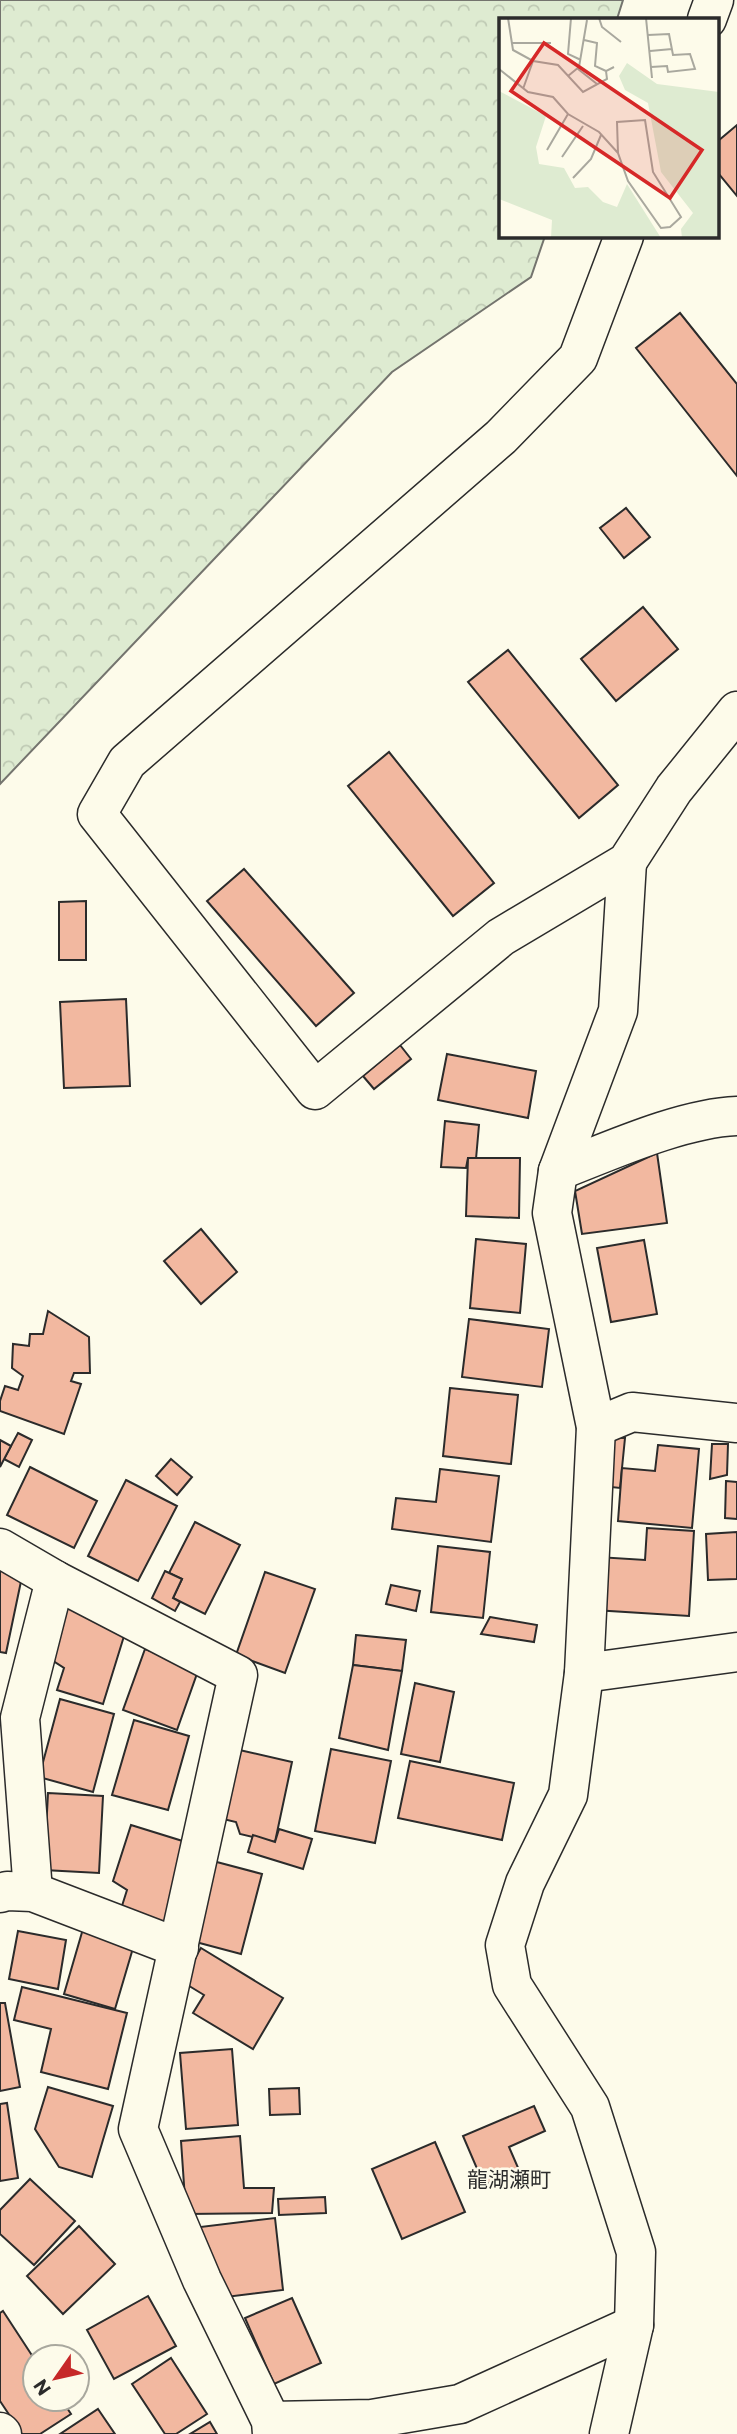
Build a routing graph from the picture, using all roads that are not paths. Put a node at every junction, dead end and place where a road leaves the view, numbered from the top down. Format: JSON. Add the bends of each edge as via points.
{"nodes":[{"id":1,"x":714,"y":0,"type":"edge"},
{"id":2,"x":707,"y":18,"type":"edge"},
{"id":3,"x":623,"y":238,"type":"edge"},
{"id":4,"x":737,"y":711,"type":"edge"},
{"id":5,"x":627,"y":862,"type":"junction"},
{"id":6,"x":737,"y":1116,"type":"edge"},
{"id":7,"x":558,"y":1171,"type":"junction"},
{"id":8,"x":737,"y":1423,"type":"edge"},
{"id":9,"x":596,"y":1427,"type":"junction"},
{"id":10,"x":0,"y":1548,"type":"edge"},
{"id":11,"x":55,"y":1580,"type":"junction"},
{"id":12,"x":737,"y":1652,"type":"edge"},
{"id":13,"x":584,"y":1673,"type":"junction"},
{"id":14,"x":16,"y":1892,"type":"edge"},
{"id":15,"x":179,"y":1948,"type":"junction"},
{"id":16,"x":634,"y":2325,"type":"junction"},
{"id":17,"x":272,"y":2427,"type":"edge"},
{"id":18,"x":609,"y":2434,"type":"edge"}],
"edges":[{"from":1,"to":2,"type":"street"},
{"from":3,"to":5,"type":"street","via":[[578,358],[501,437],[127,762],[97,814],[315,1090],[501,937]]},
{"from":4,"to":5,"type":"street","via":[[674,789]]},
{"from":5,"to":7,"type":"street","via":[[618,1011]]},
{"from":6,"to":7,"type":"street","via":[[701,1121]]},
{"from":7,"to":9,"type":"street","via":[[552,1213]]},
{"from":8,"to":9,"type":"street","via":[[632,1412]]},
{"from":9,"to":13,"type":"street"},
{"from":10,"to":11,"type":"street"},
{"from":11,"to":14,"type":"street","via":[[20,1718]]},
{"from":11,"to":15,"type":"street","via":[[238,1675]]},
{"from":12,"to":13,"type":"street"},
{"from":13,"to":16,"type":"street","via":[[568,1795],[525,1883],[506,1944],[512,1985],[590,2107],[636,2252]]},
{"from":14,"to":15,"type":"street"},
{"from":15,"to":17,"type":"street","via":[[138,2129],[202,2280]]},
{"from":16,"to":17,"type":"street","via":[[460,2404],[372,2419]]},
{"from":16,"to":18,"type":"street"}]}
